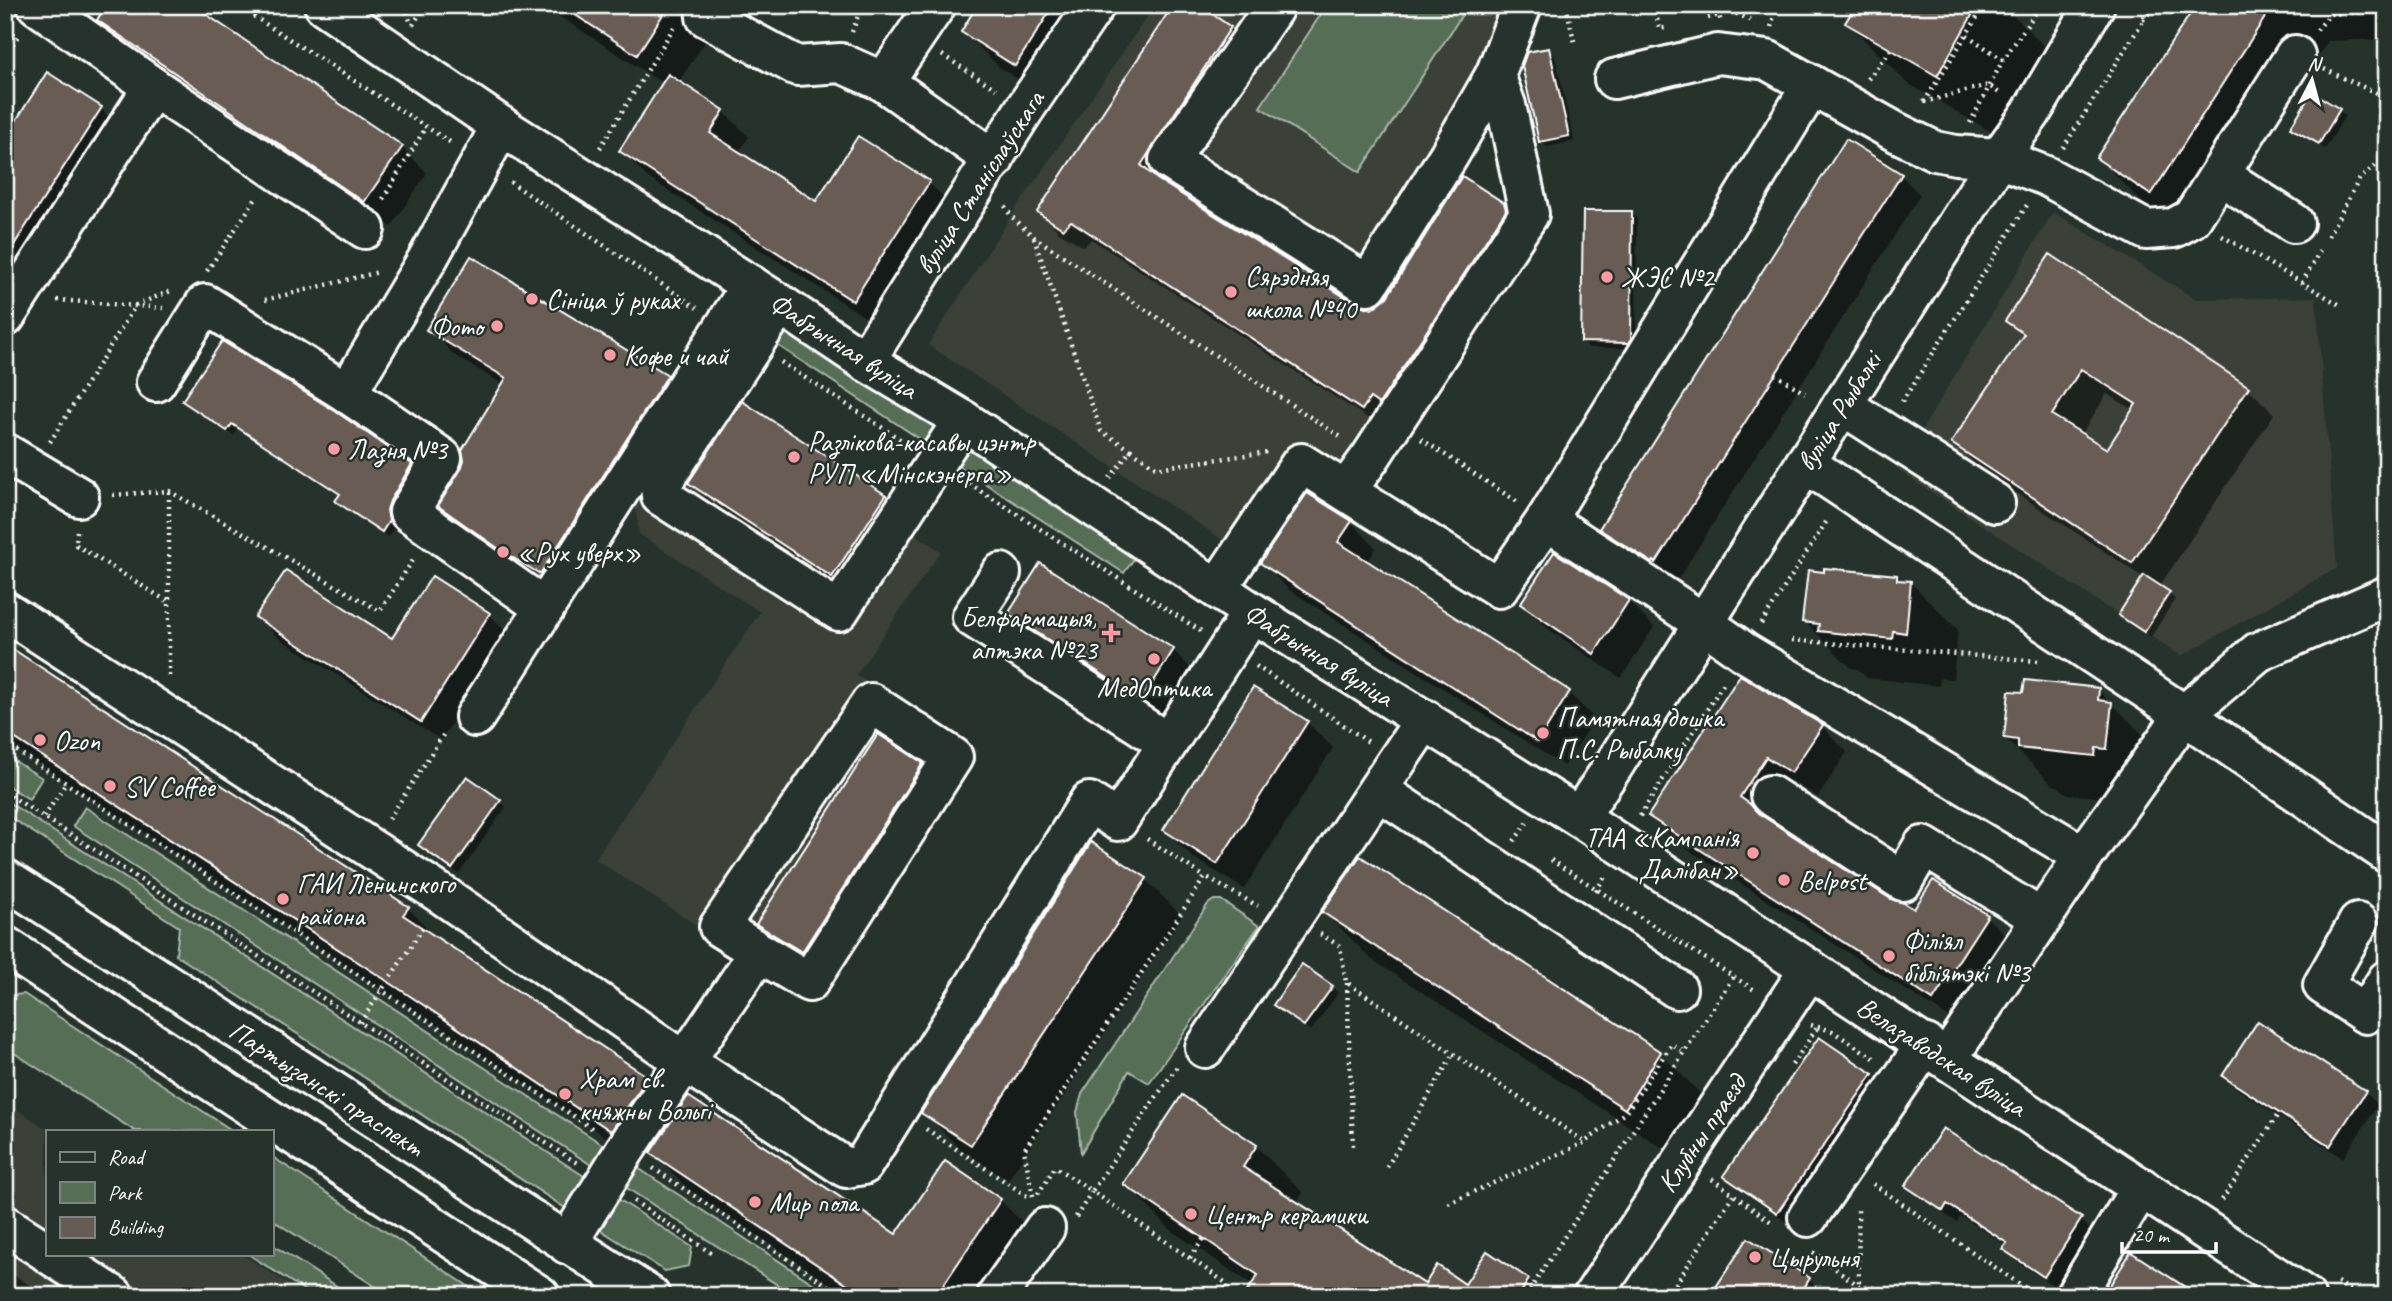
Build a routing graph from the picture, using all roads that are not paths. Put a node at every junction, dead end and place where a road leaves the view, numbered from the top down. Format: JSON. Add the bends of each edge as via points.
{"nodes":[{"id":1,"x":37,"y":5,"type":"edge"},
{"id":2,"x":936,"y":5,"type":"edge"},
{"id":3,"x":1095,"y":5,"type":"edge"},
{"id":4,"x":1522,"y":5,"type":"edge"},
{"id":5,"x":2095,"y":5,"type":"edge"},
{"id":6,"x":1272,"y":7,"type":"edge"},
{"id":7,"x":692,"y":11,"type":"edge"},
{"id":8,"x":341,"y":12,"type":"edge"},
{"id":9,"x":2295,"y":55,"type":"road end"},
{"id":10,"x":1495,"y":75,"type":"junction"},
{"id":11,"x":1614,"y":79,"type":"dead end"},
{"id":12,"x":884,"y":82,"type":"junction"},
{"id":13,"x":1812,"y":85,"type":"junction"},
{"id":14,"x":153,"y":87,"type":"junction"},
{"id":15,"x":501,"y":126,"type":"junction"},
{"id":16,"x":1999,"y":158,"type":"junction"},
{"id":17,"x":994,"y":160,"type":"junction"},
{"id":18,"x":2220,"y":176,"type":"junction"},
{"id":19,"x":2294,"y":223,"type":"dead end"},
{"id":20,"x":365,"y":229,"type":"road end"},
{"id":21,"x":765,"y":294,"type":"junction"},
{"id":22,"x":11,"y":307,"type":"edge"},
{"id":23,"x":738,"y":335,"type":"junction"},
{"id":24,"x":865,"y":361,"type":"junction"},
{"id":25,"x":156,"y":382,"type":"dead end"},
{"id":26,"x":347,"y":393,"type":"junction"},
{"id":27,"x":1842,"y":405,"type":"junction"},
{"id":28,"x":963,"y":420,"type":"junction"},
{"id":29,"x":5,"y":453,"type":"edge"},
{"id":30,"x":1805,"y":463,"type":"junction"},
{"id":31,"x":1346,"y":491,"type":"junction"},
{"id":32,"x":79,"y":497,"type":"road end"},
{"id":33,"x":1995,"y":503,"type":"dead end"},
{"id":34,"x":1546,"y":520,"type":"junction"},
{"id":35,"x":1000,"y":573,"type":"dead end"},
{"id":36,"x":1217,"y":589,"type":"junction"},
{"id":37,"x":2387,"y":596,"type":"edge"},
{"id":38,"x":545,"y":608,"type":"junction"},
{"id":39,"x":5,"y":611,"type":"edge"},
{"id":40,"x":1252,"y":612,"type":"junction"},
{"id":41,"x":1703,"y":622,"type":"junction"},
{"id":42,"x":2184,"y":715,"type":"junction"},
{"id":43,"x":475,"y":717,"type":"road end"},
{"id":44,"x":1424,"y":719,"type":"junction"},
{"id":45,"x":1168,"y":743,"type":"junction"},
{"id":46,"x":1388,"y":775,"type":"junction"},
{"id":47,"x":1770,"y":795,"type":"dead end"},
{"id":48,"x":1579,"y":817,"type":"junction"},
{"id":49,"x":2387,"y":853,"type":"edge"},
{"id":50,"x":2084,"y":856,"type":"junction"},
{"id":51,"x":5,"y":879,"type":"edge"},
{"id":52,"x":2042,"y":919,"type":"junction"},
{"id":53,"x":2358,"y":923,"type":"dead end"},
{"id":54,"x":5,"y":946,"type":"edge"},
{"id":55,"x":759,"y":952,"type":"junction"},
{"id":56,"x":1810,"y":970,"type":"junction"},
{"id":57,"x":2387,"y":979,"type":"edge"},
{"id":58,"x":1677,"y":989,"type":"dead end"},
{"id":59,"x":1205,"y":1048,"type":"dead end"},
{"id":60,"x":1937,"y":1051,"type":"junction"},
{"id":61,"x":684,"y":1061,"type":"junction"},
{"id":62,"x":436,"y":1159,"type":"junction"},
{"id":63,"x":2141,"y":1187,"type":"junction"},
{"id":64,"x":400,"y":1204,"type":"junction"},
{"id":65,"x":1039,"y":1214,"type":"road end"},
{"id":66,"x":1808,"y":1217,"type":"dead end"},
{"id":67,"x":5,"y":1225,"type":"edge"},
{"id":68,"x":567,"y":1244,"type":"junction"},
{"id":69,"x":46,"y":1252,"type":"edge"},
{"id":70,"x":53,"y":1256,"type":"edge"},
{"id":71,"x":114,"y":1296,"type":"edge"},
{"id":72,"x":540,"y":1296,"type":"edge"},
{"id":73,"x":650,"y":1296,"type":"edge"},
{"id":74,"x":997,"y":1296,"type":"edge"},
{"id":75,"x":1593,"y":1296,"type":"edge"},
{"id":76,"x":2075,"y":1296,"type":"edge"},
{"id":77,"x":2305,"y":1296,"type":"edge"}],
"edges":[{"from":1,"to":14,"type":"street"},
{"from":2,"to":12,"type":"street"},
{"from":3,"to":17,"type":"street","name":"вуліца Станіслаўскага"},
{"from":4,"to":10,"type":"street"},
{"from":5,"to":16,"type":"street","name":"вуліца Рыбалкі"},
{"from":6,"to":10,"type":"street","via":[[1170,160],[1368,285]]},
{"from":7,"to":12,"type":"street","via":[[797,66],[842,63]]},
{"from":8,"to":15,"type":"street","name":"Фабрычная вуліца"},
{"from":9,"to":18,"type":"street"},
{"from":10,"to":31,"type":"street","via":[[1506,105],[1529,214]]},
{"from":11,"to":13,"type":"street","via":[[1718,54],[1767,60]]},
{"from":12,"to":17,"type":"street"},
{"from":13,"to":16,"type":"street","via":[[1935,151]]},
{"from":13,"to":34,"type":"street"},
{"from":14,"to":20,"type":"street"},
{"from":14,"to":22,"type":"street"},
{"from":15,"to":21,"type":"street","name":"Фабрычная вуліца"},
{"from":15,"to":26,"type":"street"},
{"from":16,"to":18,"type":"street","via":[[2046,176],[2146,230],[2174,228],[2192,218]]},
{"from":16,"to":27,"type":"street","name":"вуліца Рыбалкі"},
{"from":17,"to":24,"type":"street","name":"вуліца Станіслаўскага"},
{"from":18,"to":19,"type":"street"},
{"from":21,"to":23,"type":"street"},
{"from":21,"to":24,"type":"street","name":"Фабрычная вуліца"},
{"from":23,"to":28,"type":"street","via":[[660,486],[661,496],[839,611]]},
{"from":23,"to":38,"type":"street"},
{"from":24,"to":28,"type":"street","name":"Фабрычная вуліца"},
{"from":25,"to":26,"type":"street","via":[[205,304]]},
{"from":26,"to":38,"type":"street","via":[[442,458],[409,512]]},
{"from":27,"to":30,"type":"street","name":"вуліца Рыбалкі"},
{"from":27,"to":33,"type":"street"},
{"from":28,"to":36,"type":"street","name":"Фабрычная вуліца"},
{"from":29,"to":32,"type":"street"},
{"from":30,"to":41,"type":"street","name":"вуліца Рыбалкі"},
{"from":30,"to":42,"type":"street"},
{"from":31,"to":34,"type":"street","via":[[1499,588]]},
{"from":31,"to":36,"type":"street","via":[[1301,463]]},
{"from":34,"to":41,"type":"street"},
{"from":35,"to":45,"type":"street","via":[[972,617]]},
{"from":36,"to":40,"type":"street","name":"Фабрычная вуліца"},
{"from":37,"to":42,"type":"street","via":[[2258,652]]},
{"from":38,"to":43,"type":"street"},
{"from":39,"to":61,"type":"street","via":[[444,897]]},
{"from":40,"to":44,"type":"street","name":"Фабрычная вуліца"},
{"from":40,"to":45,"type":"street"},
{"from":41,"to":48,"type":"street","name":"вуліца Рыбалкі"},
{"from":41,"to":50,"type":"street","via":[[1744,652]]},
{"from":42,"to":49,"type":"street"},
{"from":42,"to":50,"type":"street"},
{"from":44,"to":46,"type":"street"},
{"from":44,"to":48,"type":"street","name":"Фабрычная вуліца"},
{"from":45,"to":61,"type":"street","via":[[1118,821],[1088,802],[863,1165],[846,1167]]},
{"from":46,"to":58,"type":"street"},
{"from":46,"to":59,"type":"street"},
{"from":47,"to":52,"type":"street","via":[[1903,881],[1923,846]]},
{"from":48,"to":56,"type":"street","name":"Велазаводская вуліца"},
{"from":50,"to":52,"type":"street"},
{"from":51,"to":62,"type":"street","name":"Партызанскі праспект"},
{"from":52,"to":60,"type":"street"},
{"from":53,"to":57,"type":"street","via":[[2323,985],[2366,1014]]},
{"from":54,"to":64,"type":"street","name":"Партызанскі праспект"},
{"from":55,"to":55,"type":"street","via":[[809,982],[953,757],[871,703],[719,927]]},
{"from":55,"to":61,"type":"street"},
{"from":56,"to":60,"type":"street","name":"Велазаводская вуліца"},
{"from":56,"to":75,"type":"street","name":"Клубны праезд"},
{"from":60,"to":63,"type":"street","name":"Велазаводская вуліца"},
{"from":60,"to":66,"type":"street"},
{"from":61,"to":68,"type":"street"},
{"from":62,"to":64,"type":"street","via":[[440,1196],[422,1205]]},
{"from":62,"to":68,"type":"street","name":"Партызанскі праспект"},
{"from":63,"to":76,"type":"street"},
{"from":63,"to":77,"type":"street","name":"Велазаводская вуліца"},
{"from":64,"to":72,"type":"street","name":"Партызанскі праспект"},
{"from":65,"to":74,"type":"street"},
{"from":67,"to":69,"type":"street"},
{"from":68,"to":73,"type":"street","name":"Партызанскі праспект"},
{"from":70,"to":71,"type":"street"}]}
